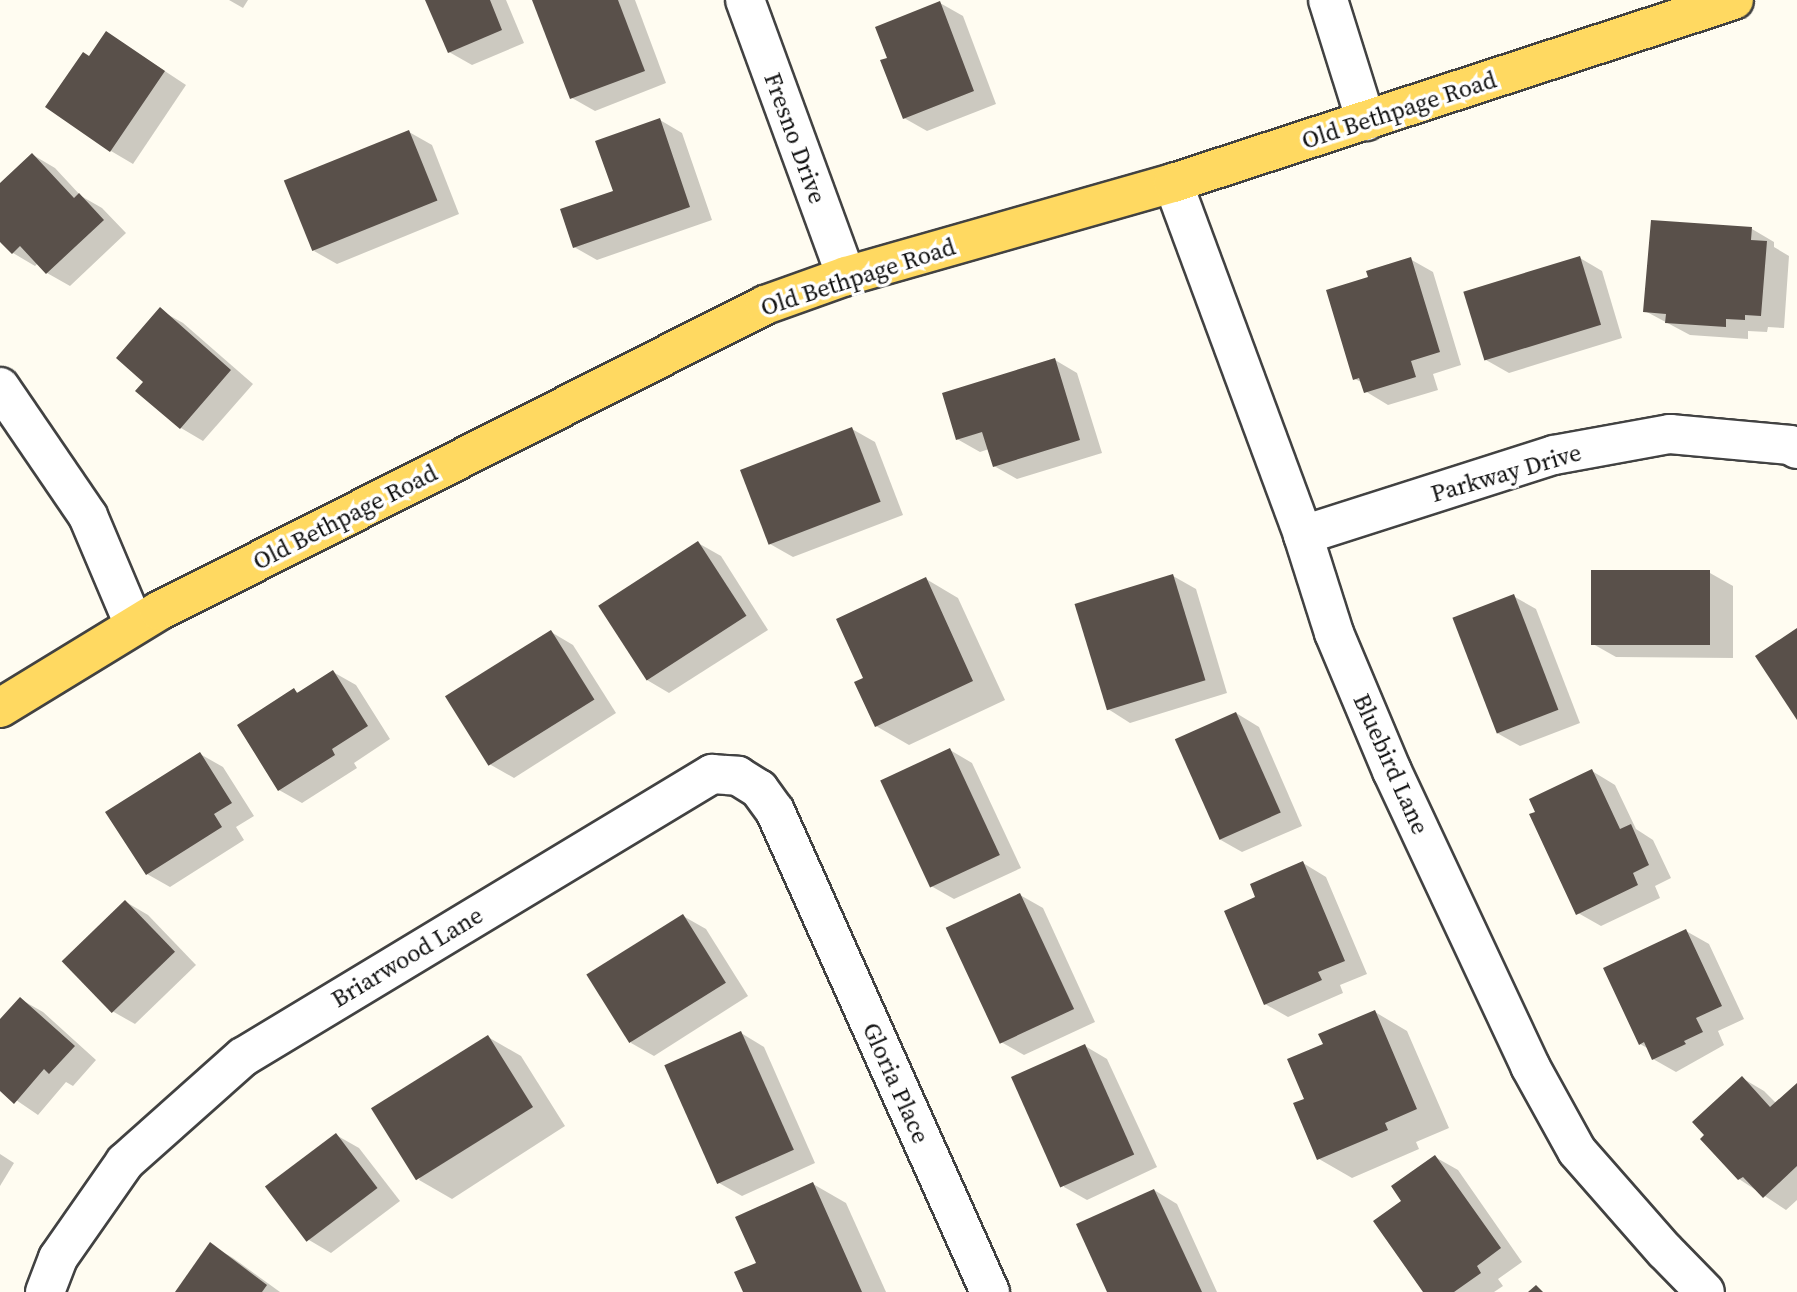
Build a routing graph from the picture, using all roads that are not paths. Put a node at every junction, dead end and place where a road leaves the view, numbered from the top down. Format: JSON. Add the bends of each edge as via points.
{"nodes":[{"id":1,"x":745,"y":0,"type":"edge"},
{"id":2,"x":1328,"y":0,"type":"edge"},
{"id":3,"x":1734,"y":0,"type":"edge"},
{"id":4,"x":1674,"y":9,"type":"edge"},
{"id":5,"x":1366,"y":121,"type":"junction"},
{"id":6,"x":1173,"y":183,"type":"junction"},
{"id":7,"x":846,"y":276,"type":"junction"},
{"id":8,"x":0,"y":387,"type":"edge"},
{"id":9,"x":1797,"y":449,"type":"edge"},
{"id":10,"x":1303,"y":535,"type":"junction"},
{"id":11,"x":135,"y":625,"type":"junction"},
{"id":12,"x":0,"y":708,"type":"edge"},
{"id":13,"x":802,"y":875,"type":"joint"},
{"id":14,"x":45,"y":1292,"type":"edge"},
{"id":15,"x":990,"y":1292,"type":"edge"},
{"id":16,"x":1706,"y":1292,"type":"edge"}],
"edges":[{"from":1,"to":7,"type":"street","name":"Fresno Drive"},
{"from":2,"to":5,"type":"street"},
{"from":3,"to":4,"type":"main road","name":"Old Bethpage Road"},
{"from":4,"to":5,"type":"main road","name":"Old Bethpage Road"},
{"from":5,"to":6,"type":"main road","name":"Old Bethpage Road"},
{"from":6,"to":7,"type":"main road","name":"Old Bethpage Road"},
{"from":6,"to":10,"type":"street","name":"Bluebird Lane"},
{"from":7,"to":11,"type":"main road","name":"Old Bethpage Road","via":[[765,305]]},
{"from":8,"to":11,"type":"street","via":[[88,516]]},
{"from":9,"to":10,"type":"street","name":"Parkway Drive","via":[[1670,434],[1554,455]]},
{"from":10,"to":16,"type":"street","name":"Bluebird Lane","via":[[1334,633],[1392,771],[1530,1066],[1577,1151]]},
{"from":11,"to":12,"type":"main road","name":"Old Bethpage Road"},
{"from":13,"to":14,"type":"street","name":"Briarwood Lane","via":[[775,811],[759,789],[738,776],[712,774],[679,791],[243,1057],[125,1162],[58,1258]]},
{"from":13,"to":15,"type":"street","name":"Gloria Place"}]}
